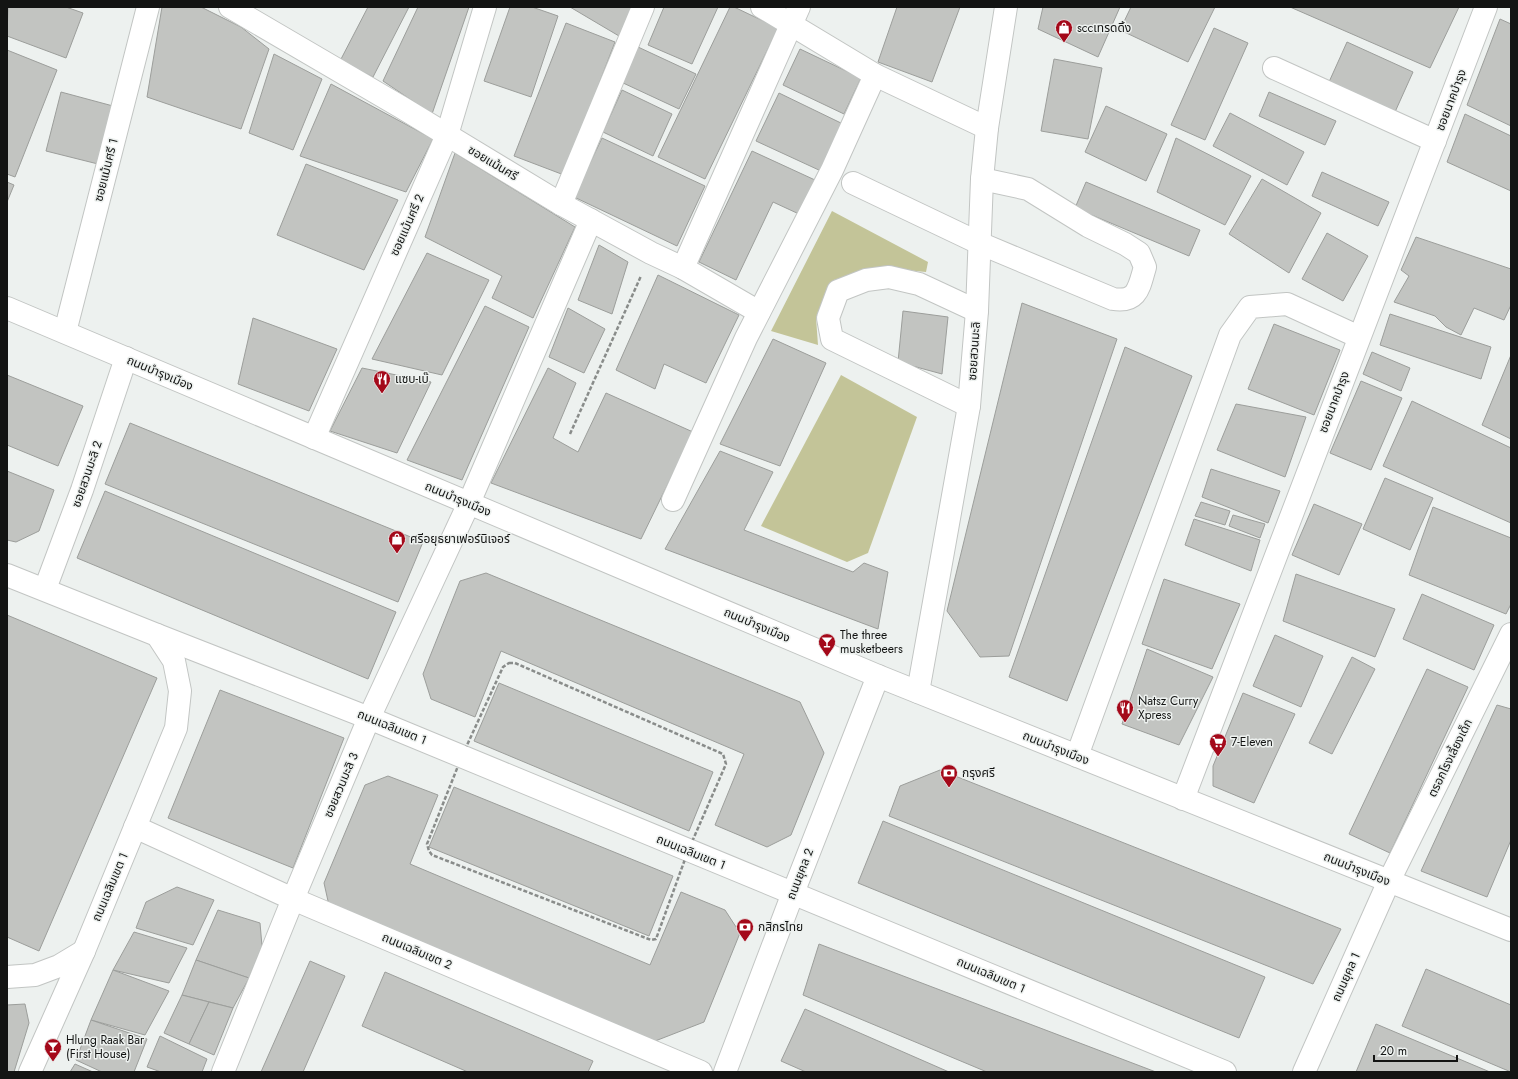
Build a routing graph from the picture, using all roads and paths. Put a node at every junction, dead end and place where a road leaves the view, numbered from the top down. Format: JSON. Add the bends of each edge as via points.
{"nodes":[{"id":1,"x":148,"y":7,"type":"edge"},
{"id":2,"x":230,"y":7,"type":"edge"},
{"id":3,"x":485,"y":7,"type":"edge"},
{"id":4,"x":643,"y":7,"type":"edge"},
{"id":5,"x":762,"y":7,"type":"edge"},
{"id":6,"x":1006,"y":7,"type":"edge"},
{"id":7,"x":1486,"y":7,"type":"edge"},
{"id":8,"x":795,"y":16,"type":"edge"},
{"id":9,"x":1274,"y":68,"type":"dead end"},
{"id":10,"x":875,"y":75,"type":"junction"},
{"id":11,"x":987,"y":128,"type":"junction"},
{"id":12,"x":446,"y":135,"type":"junction"},
{"id":13,"x":1435,"y":141,"type":"junction"},
{"id":14,"x":982,"y":179,"type":"junction"},
{"id":15,"x":853,"y":183,"type":"dead end"},
{"id":16,"x":561,"y":204,"type":"junction"},
{"id":17,"x":591,"y":220,"type":"junction"},
{"id":18,"x":979,"y":244,"type":"junction"},
{"id":19,"x":651,"y":252,"type":"junction"},
{"id":20,"x":683,"y":268,"type":"junction"},
{"id":21,"x":7,"y":308,"type":"edge"},
{"id":22,"x":977,"y":311,"type":"junction"},
{"id":23,"x":759,"y":312,"type":"junction"},
{"id":24,"x":64,"y":332,"type":"junction"},
{"id":25,"x":1359,"y":337,"type":"junction"},
{"id":26,"x":126,"y":358,"type":"junction"},
{"id":27,"x":969,"y":406,"type":"junction"},
{"id":28,"x":570,"y":434,"type":"dead end"},
{"id":29,"x":314,"y":438,"type":"junction"},
{"id":30,"x":673,"y":500,"type":"dead end"},
{"id":31,"x":469,"y":503,"type":"junction"},
{"id":32,"x":7,"y":575,"type":"edge"},
{"id":33,"x":45,"y":589,"type":"junction"},
{"id":34,"x":1511,"y":634,"type":"edge"},
{"id":35,"x":156,"y":635,"type":"junction"},
{"id":36,"x":878,"y":676,"type":"junction"},
{"id":37,"x":918,"y":692,"type":"junction"},
{"id":38,"x":369,"y":718,"type":"junction"},
{"id":39,"x":462,"y":756,"type":"junction"},
{"id":40,"x":1077,"y":756,"type":"junction"},
{"id":41,"x":1183,"y":798,"type":"junction"},
{"id":42,"x":135,"y":827,"type":"junction"},
{"id":43,"x":688,"y":851,"type":"junction"},
{"id":44,"x":1389,"y":882,"type":"junction"},
{"id":45,"x":793,"y":892,"type":"junction"},
{"id":46,"x":293,"y":898,"type":"junction"},
{"id":47,"x":1511,"y":930,"type":"edge"},
{"id":48,"x":84,"y":950,"type":"junction"},
{"id":49,"x":7,"y":977,"type":"edge"},
{"id":50,"x":30,"y":1072,"type":"edge"},
{"id":51,"x":223,"y":1072,"type":"edge"},
{"id":52,"x":701,"y":1072,"type":"edge"},
{"id":53,"x":725,"y":1072,"type":"edge"},
{"id":54,"x":1225,"y":1072,"type":"edge"},
{"id":55,"x":1304,"y":1072,"type":"edge"}],
"edges":[{"from":1,"to":24,"type":"street","name":"ซอยแม้นศรี 1"},
{"from":2,"to":12,"type":"street","name":"ซอยแม้นศรี","via":[[401,106]]},
{"from":3,"to":12,"type":"street","name":"ซอยแม้นศรี 2"},
{"from":4,"to":16,"type":"street"},
{"from":5,"to":8,"type":"street"},
{"from":6,"to":11,"type":"street","name":"ซอยสวนมะลิ"},
{"from":7,"to":13,"type":"street","name":"ซอยนาคบำรุง"},
{"from":8,"to":10,"type":"street"},
{"from":8,"to":20,"type":"street"},
{"from":9,"to":13,"type":"street"},
{"from":10,"to":11,"type":"street"},
{"from":10,"to":23,"type":"street","via":[[832,170]]},
{"from":11,"to":14,"type":"street","name":"ซอยสวนมะลิ"},
{"from":12,"to":16,"type":"street","name":"ซอยแม้นศรี"},
{"from":12,"to":29,"type":"street","name":"ซอยแม้นศรี 2"},
{"from":13,"to":25,"type":"street","name":"ซอยนาคบำรุง"},
{"from":14,"to":18,"type":"street","name":"ซอยสวนมะลิ"},
{"from":14,"to":18,"type":"street","via":[[1028,189],[1088,226],[1139,253],[1145,267],[1133,297],[1120,300]]},
{"from":15,"to":18,"type":"street"},
{"from":16,"to":17,"type":"street","name":"ซอยแม้นศรี"},
{"from":17,"to":19,"type":"street","name":"ซอยแม้นศรี"},
{"from":17,"to":31,"type":"street","name":"ซอยสวนมะลิ 3"},
{"from":18,"to":22,"type":"street","name":"ซอยสวนมะลิ"},
{"from":19,"to":20,"type":"street","name":"ซอยแม้นศรี"},
{"from":19,"to":28,"type":"path"},
{"from":20,"to":23,"type":"street","name":"ซอยแม้นศรี"},
{"from":21,"to":24,"type":"street","name":"ถนนบำรุงเมือง"},
{"from":22,"to":27,"type":"street","name":"ซอยสวนมะลิ"},
{"from":22,"to":27,"type":"street","via":[[919,284],[889,277],[866,280],[838,291],[828,318],[832,339]]},
{"from":23,"to":30,"type":"street"},
{"from":24,"to":26,"type":"street","name":"ถนนบำรุงเมือง"},
{"from":25,"to":40,"type":"street","via":[[1287,304],[1250,307],[1230,335]]},
{"from":25,"to":41,"type":"street","name":"ซอยนาคบำรุง"},
{"from":26,"to":29,"type":"street","name":"ถนนบำรุงเมือง"},
{"from":26,"to":33,"type":"street","name":"ซอยสวนมะลิ 2","via":[[82,490]]},
{"from":27,"to":37,"type":"street","name":"ซอยสวนมะลิ"},
{"from":29,"to":31,"type":"street","name":"ถนนบำรุงเมือง"},
{"from":31,"to":36,"type":"street","name":"ถนนบำรุงเมือง"},
{"from":31,"to":38,"type":"street","name":"ซอยสวนมะลิ 3"},
{"from":32,"to":33,"type":"street","name":"ถนนเฉลิมเขต 1"},
{"from":33,"to":35,"type":"street","name":"ถนนเฉลิมเขต 1"},
{"from":34,"to":44,"type":"street","name":"ตรอกโรงเลี้ยงเด็ก"},
{"from":35,"to":38,"type":"street","name":"ถนนเฉลิมเขต 1"},
{"from":35,"to":42,"type":"street","name":"ถนนเฉลิมเขต 1","via":[[174,661],[180,691],[176,728]]},
{"from":36,"to":37,"type":"street","name":"ถนนบำรุงเมือง"},
{"from":36,"to":45,"type":"street","name":"ถนนยุคล 2"},
{"from":37,"to":40,"type":"street","name":"ถนนบำรุงเมือง"},
{"from":38,"to":39,"type":"street","name":"ถนนเฉลิมเขต 1"},
{"from":38,"to":46,"type":"street","name":"ซอยสวนมะลิ 3"},
{"from":39,"to":43,"type":"street","name":"ถนนเฉลิมเขต 1"},
{"from":39,"to":43,"type":"path","via":[[427,844],[432,855],[651,940],[657,938]]},
{"from":39,"to":43,"type":"path","via":[[503,667],[509,663],[516,663],[723,754],[726,764]]},
{"from":40,"to":41,"type":"street","name":"ถนนบำรุงเมือง"},
{"from":41,"to":44,"type":"street","name":"ถนนบำรุงเมือง"},
{"from":42,"to":46,"type":"street","name":"ถนนเฉลิมเขต 2"},
{"from":42,"to":48,"type":"street","name":"ถนนเฉลิมเขต 1"},
{"from":43,"to":45,"type":"street","name":"ถนนเฉลิมเขต 1"},
{"from":44,"to":47,"type":"street","name":"ถนนบำรุงเมือง"},
{"from":44,"to":55,"type":"street","name":"ถนนยุคล 1"},
{"from":45,"to":53,"type":"street","name":"ถนนยุคล 2"},
{"from":45,"to":54,"type":"street","name":"ถนนเฉลิมเขต 1"},
{"from":46,"to":51,"type":"street","name":"ซอยสวนมะลิ 3"},
{"from":46,"to":52,"type":"street","name":"ถนนเฉลิมเขต 2"},
{"from":48,"to":49,"type":"street","via":[[59,966],[35,975]]},
{"from":48,"to":50,"type":"street","name":"ถนนเฉลิมเขต 1"}]}
